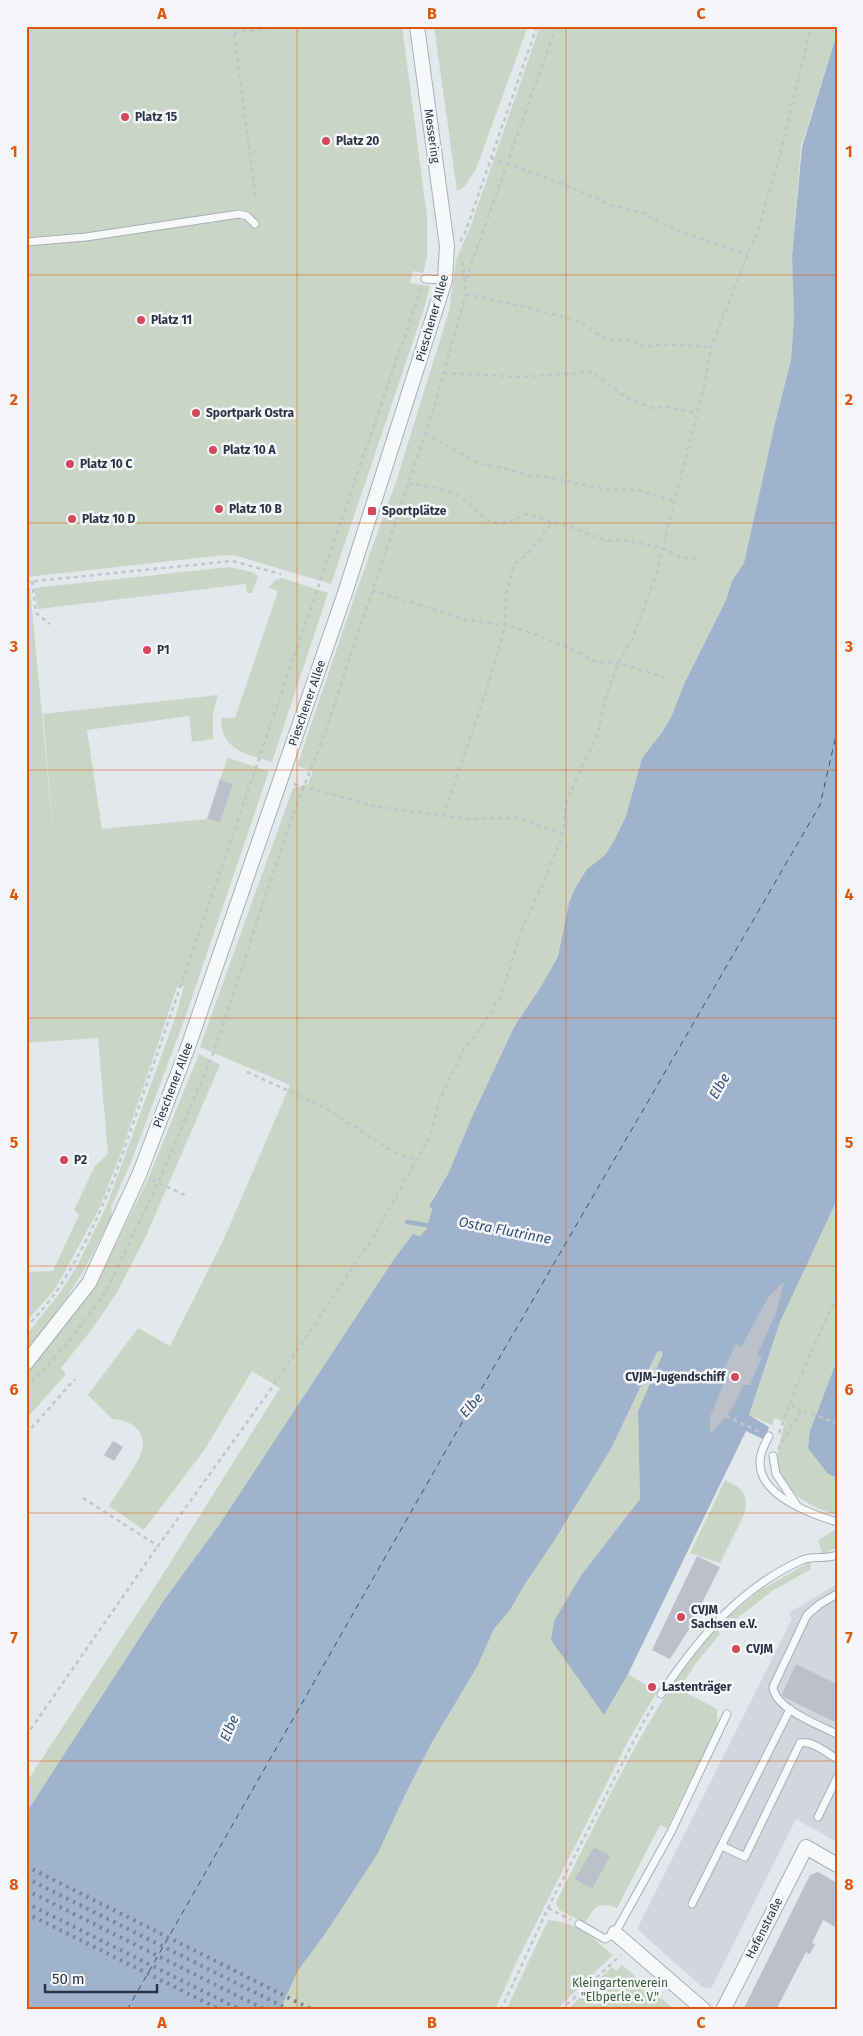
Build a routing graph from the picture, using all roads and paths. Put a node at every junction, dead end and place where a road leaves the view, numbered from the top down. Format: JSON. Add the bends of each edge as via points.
{"nodes":[{"id":1,"x":233,"y":26,"type":"edge"},
{"id":2,"x":283,"y":26,"type":"edge"},
{"id":3,"x":417,"y":26,"type":"edge"},
{"id":4,"x":537,"y":26,"type":"edge"},
{"id":5,"x":556,"y":26,"type":"edge"},
{"id":6,"x":811,"y":26,"type":"edge"},
{"id":7,"x":234,"y":33,"type":"junction"},
{"id":8,"x":492,"y":158,"type":"junction"},
{"id":9,"x":506,"y":163,"type":"junction"},
{"id":10,"x":256,"y":200,"type":"dead end"},
{"id":11,"x":255,"y":224,"type":"dead end"},
{"id":12,"x":26,"y":242,"type":"edge"},
{"id":13,"x":448,"y":246,"type":"junction"},
{"id":14,"x":748,"y":255,"type":"junction"},
{"id":15,"x":425,"y":279,"type":"joint"},
{"id":16,"x":445,"y":280,"type":"junction"},
{"id":17,"x":465,"y":280,"type":"dead end"},
{"id":18,"x":466,"y":294,"type":"dead end"},
{"id":19,"x":711,"y":346,"type":"junction"},
{"id":20,"x":444,"y":372,"type":"dead end"},
{"id":21,"x":697,"y":413,"type":"junction"},
{"id":22,"x":425,"y":433,"type":"dead end"},
{"id":23,"x":409,"y":482,"type":"dead end"},
{"id":24,"x":674,"y":501,"type":"junction"},
{"id":25,"x":552,"y":523,"type":"junction"},
{"id":26,"x":662,"y":547,"type":"junction"},
{"id":27,"x":702,"y":558,"type":"dead end"},
{"id":28,"x":281,"y":574,"type":"dead end"},
{"id":29,"x":32,"y":581,"type":"junction"},
{"id":30,"x":26,"y":582,"type":"edge"},
{"id":31,"x":372,"y":590,"type":"dead end"},
{"id":32,"x":50,"y":624,"type":"dead end"},
{"id":33,"x":505,"y":625,"type":"junction"},
{"id":34,"x":618,"y":663,"type":"junction"},
{"id":35,"x":667,"y":678,"type":"dead end"},
{"id":36,"x":280,"y":779,"type":"junction"},
{"id":37,"x":443,"y":816,"type":"junction"},
{"id":38,"x":563,"y":834,"type":"junction"},
{"id":39,"x":247,"y":1072,"type":"dead end"},
{"id":40,"x":417,"y":1161,"type":"junction"},
{"id":41,"x":139,"y":1175,"type":"junction"},
{"id":42,"x":187,"y":1196,"type":"dead end"},
{"id":43,"x":837,"y":1294,"type":"edge"},
{"id":44,"x":26,"y":1328,"type":"edge"},
{"id":45,"x":26,"y":1363,"type":"edge"},
{"id":46,"x":75,"y":1380,"type":"dead end"},
{"id":47,"x":790,"y":1405,"type":"junction"},
{"id":48,"x":801,"y":1410,"type":"junction"},
{"id":49,"x":726,"y":1416,"type":"dead end"},
{"id":50,"x":837,"y":1423,"type":"edge"},
{"id":51,"x":26,"y":1434,"type":"edge"},
{"id":52,"x":768,"y":1436,"type":"joint"},
{"id":53,"x":773,"y":1456,"type":"junction"},
{"id":54,"x":83,"y":1498,"type":"dead end"},
{"id":55,"x":798,"y":1507,"type":"junction"},
{"id":56,"x":837,"y":1522,"type":"edge"},
{"id":57,"x":158,"y":1546,"type":"junction"},
{"id":58,"x":837,"y":1555,"type":"edge"},
{"id":59,"x":837,"y":1594,"type":"edge"},
{"id":60,"x":661,"y":1694,"type":"joint"},
{"id":61,"x":790,"y":1709,"type":"junction"},
{"id":62,"x":728,"y":1714,"type":"dead end"},
{"id":63,"x":837,"y":1734,"type":"edge"},
{"id":64,"x":26,"y":1736,"type":"edge"},
{"id":65,"x":837,"y":1760,"type":"edge"},
{"id":66,"x":837,"y":1778,"type":"edge"},
{"id":67,"x":818,"y":1816,"type":"dead end"},
{"id":68,"x":722,"y":1846,"type":"junction"},
{"id":69,"x":837,"y":1865,"type":"edge"},
{"id":70,"x":692,"y":1904,"type":"dead end"},
{"id":71,"x":548,"y":1908,"type":"junction"},
{"id":72,"x":578,"y":1924,"type":"joint"},
{"id":73,"x":615,"y":1933,"type":"junction"},
{"id":74,"x":630,"y":1946,"type":"junction"},
{"id":75,"x":501,"y":2010,"type":"edge"},
{"id":76,"x":561,"y":2010,"type":"edge"},
{"id":77,"x":704,"y":2010,"type":"edge"},
{"id":78,"x":723,"y":2010,"type":"edge"}],
"edges":[{"from":1,"to":7,"type":"path"},
{"from":2,"to":7,"type":"path"},
{"from":3,"to":13,"type":"street","name":"Messering"},
{"from":4,"to":8,"type":"path"},
{"from":5,"to":9,"type":"path"},
{"from":6,"to":14,"type":"path","via":[[760,227]]},
{"from":7,"to":10,"type":"path"},
{"from":8,"to":9,"type":"path"},
{"from":8,"to":13,"type":"path","via":[[464,236],[460,242]]},
{"from":9,"to":14,"type":"path"},
{"from":9,"to":17,"type":"path"},
{"from":11,"to":12,"type":"lane","via":[[247,216],[239,214],[86,237]]},
{"from":13,"to":16,"type":"street","name":"Pieschener Allee"},
{"from":14,"to":19,"type":"path"},
{"from":15,"to":16,"type":"lane"},
{"from":15,"to":44,"type":"path","via":[[116,1173],[77,1258],[57,1291]]},
{"from":16,"to":36,"type":"street","name":"Pieschener Allee","via":[[372,511]]},
{"from":18,"to":19,"type":"path","via":[[580,322],[606,339],[634,340],[646,347],[661,344]]},
{"from":19,"to":21,"type":"path"},
{"from":20,"to":21,"type":"path","via":[[522,377],[591,372],[628,398],[652,408]]},
{"from":21,"to":24,"type":"path"},
{"from":22,"to":24,"type":"path","via":[[480,464],[609,490],[638,490]]},
{"from":23,"to":25,"type":"path","via":[[451,492],[494,523],[509,523],[526,514]]},
{"from":24,"to":26,"type":"path"},
{"from":25,"to":26,"type":"path","via":[[607,541],[622,540]]},
{"from":25,"to":33,"type":"path","via":[[514,565],[506,594]]},
{"from":26,"to":27,"type":"path","via":[[682,558]]},
{"from":26,"to":34,"type":"path","via":[[657,571],[632,640]]},
{"from":28,"to":29,"type":"path","via":[[232,561]]},
{"from":29,"to":30,"type":"path"},
{"from":29,"to":32,"type":"path","via":[[36,612]]},
{"from":31,"to":33,"type":"path","via":[[467,620]]},
{"from":33,"to":34,"type":"path","via":[[566,647],[596,662]]},
{"from":33,"to":37,"type":"path"},
{"from":34,"to":35,"type":"path"},
{"from":34,"to":38,"type":"path","via":[[604,698],[597,736],[566,804]]},
{"from":36,"to":37,"type":"path","via":[[379,807]]},
{"from":36,"to":41,"type":"street","name":"Pieschener Allee","via":[[188,1047]]},
{"from":37,"to":38,"type":"path","via":[[518,818]]},
{"from":38,"to":40,"type":"path","via":[[522,929],[501,995],[464,1049],[438,1104],[431,1134]]},
{"from":39,"to":40,"type":"path","via":[[322,1106],[391,1150]]},
{"from":40,"to":57,"type":"path","via":[[374,1236],[273,1386]]},
{"from":41,"to":42,"type":"path"},
{"from":41,"to":45,"type":"street","name":"Pieschener Allee","via":[[89,1283]]},
{"from":43,"to":47,"type":"path"},
{"from":46,"to":51,"type":"path"},
{"from":47,"to":48,"type":"path"},
{"from":47,"to":53,"type":"path"},
{"from":48,"to":50,"type":"path"},
{"from":48,"to":53,"type":"path"},
{"from":49,"to":52,"type":"path"},
{"from":52,"to":55,"type":"lane","via":[[760,1462],[763,1477],[772,1489]]},
{"from":53,"to":55,"type":"lane","via":[[776,1474]]},
{"from":54,"to":57,"type":"path"},
{"from":55,"to":56,"type":"lane"},
{"from":57,"to":64,"type":"path"},
{"from":58,"to":60,"type":"lane","via":[[800,1560],[752,1590],[714,1625],[685,1658]]},
{"from":59,"to":61,"type":"lane","via":[[807,1615],[775,1680],[777,1700]]},
{"from":60,"to":71,"type":"path"},
{"from":61,"to":63,"type":"lane"},
{"from":61,"to":68,"type":"lane"},
{"from":62,"to":73,"type":"lane","via":[[671,1832]]},
{"from":65,"to":68,"type":"lane","via":[[810,1744],[800,1743],[744,1857]]},
{"from":66,"to":67,"type":"lane"},
{"from":68,"to":70,"type":"lane"},
{"from":69,"to":78,"type":"street","name":"Hafenstraße","via":[[806,1847]]},
{"from":71,"to":72,"type":"path"},
{"from":71,"to":75,"type":"path"},
{"from":72,"to":73,"type":"lane","via":[[605,1939]]},
{"from":73,"to":74,"type":"street"},
{"from":74,"to":76,"type":"path"},
{"from":74,"to":77,"type":"street"}]}
